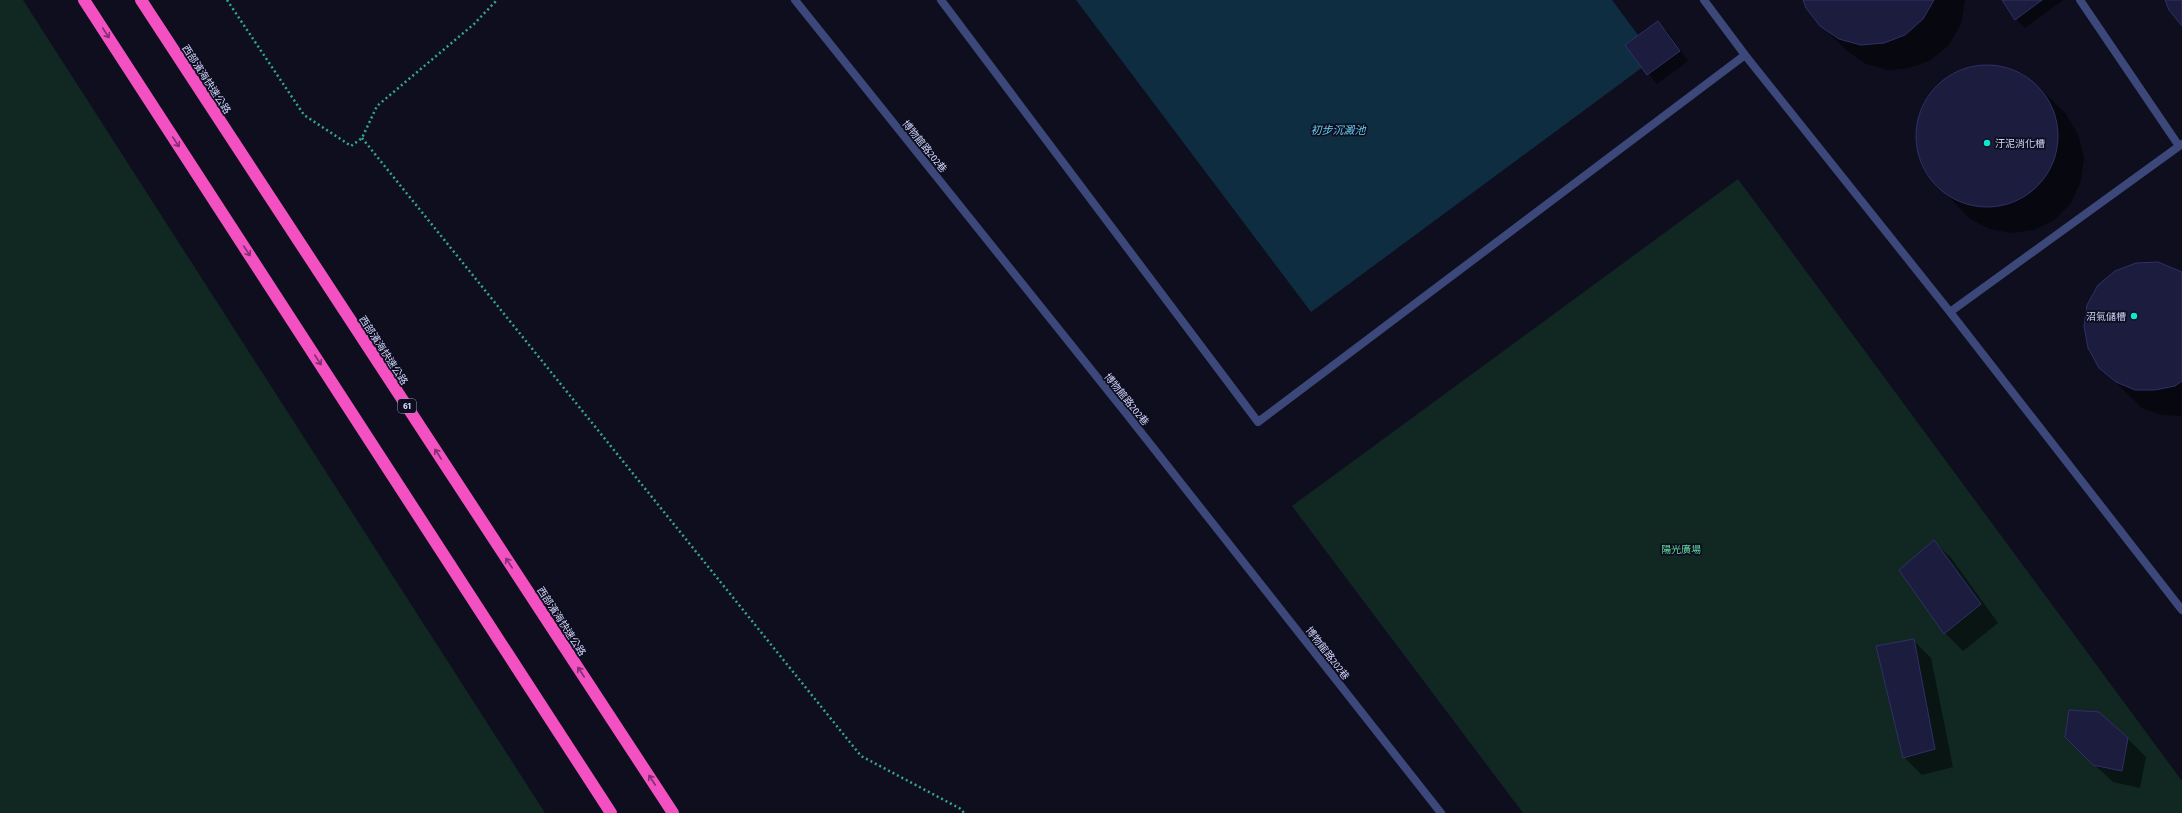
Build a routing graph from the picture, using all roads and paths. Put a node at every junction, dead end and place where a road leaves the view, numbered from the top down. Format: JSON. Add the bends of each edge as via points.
{"nodes":[{"id":1,"x":84,"y":0,"type":"edge"},
{"id":2,"x":141,"y":0,"type":"edge"},
{"id":3,"x":227,"y":0,"type":"edge"},
{"id":4,"x":497,"y":0,"type":"edge"},
{"id":5,"x":795,"y":0,"type":"edge"},
{"id":6,"x":941,"y":0,"type":"edge"},
{"id":7,"x":1704,"y":0,"type":"edge"},
{"id":8,"x":2080,"y":0,"type":"edge"},
{"id":9,"x":1745,"y":55,"type":"junction"},
{"id":10,"x":362,"y":138,"type":"junction"},
{"id":11,"x":2180,"y":145,"type":"edge"},
{"id":12,"x":1950,"y":312,"type":"junction"},
{"id":13,"x":2182,"y":610,"type":"edge"},
{"id":14,"x":611,"y":813,"type":"edge"},
{"id":15,"x":673,"y":813,"type":"edge"},
{"id":16,"x":964,"y":813,"type":"edge"},
{"id":17,"x":1441,"y":813,"type":"edge"}],
"edges":[{"from":1,"to":14,"type":"highway","one_way":true},
{"from":15,"to":2,"type":"highway","name":"西部濱海快速公路","number":"61","one_way":true},
{"from":3,"to":10,"type":"path","via":[[304,115],[351,146]]},
{"from":4,"to":10,"type":"path","via":[[474,24],[377,106]]},
{"from":5,"to":17,"type":"lane","name":"博物館路202巷","via":[[1130,418]]},
{"from":6,"to":9,"type":"lane","via":[[1258,422]]},
{"from":7,"to":9,"type":"lane"},
{"from":8,"to":11,"type":"lane"},
{"from":9,"to":12,"type":"lane"},
{"from":10,"to":16,"type":"path","via":[[861,756],[961,809]]},
{"from":11,"to":12,"type":"lane"},
{"from":12,"to":13,"type":"lane"}]}
